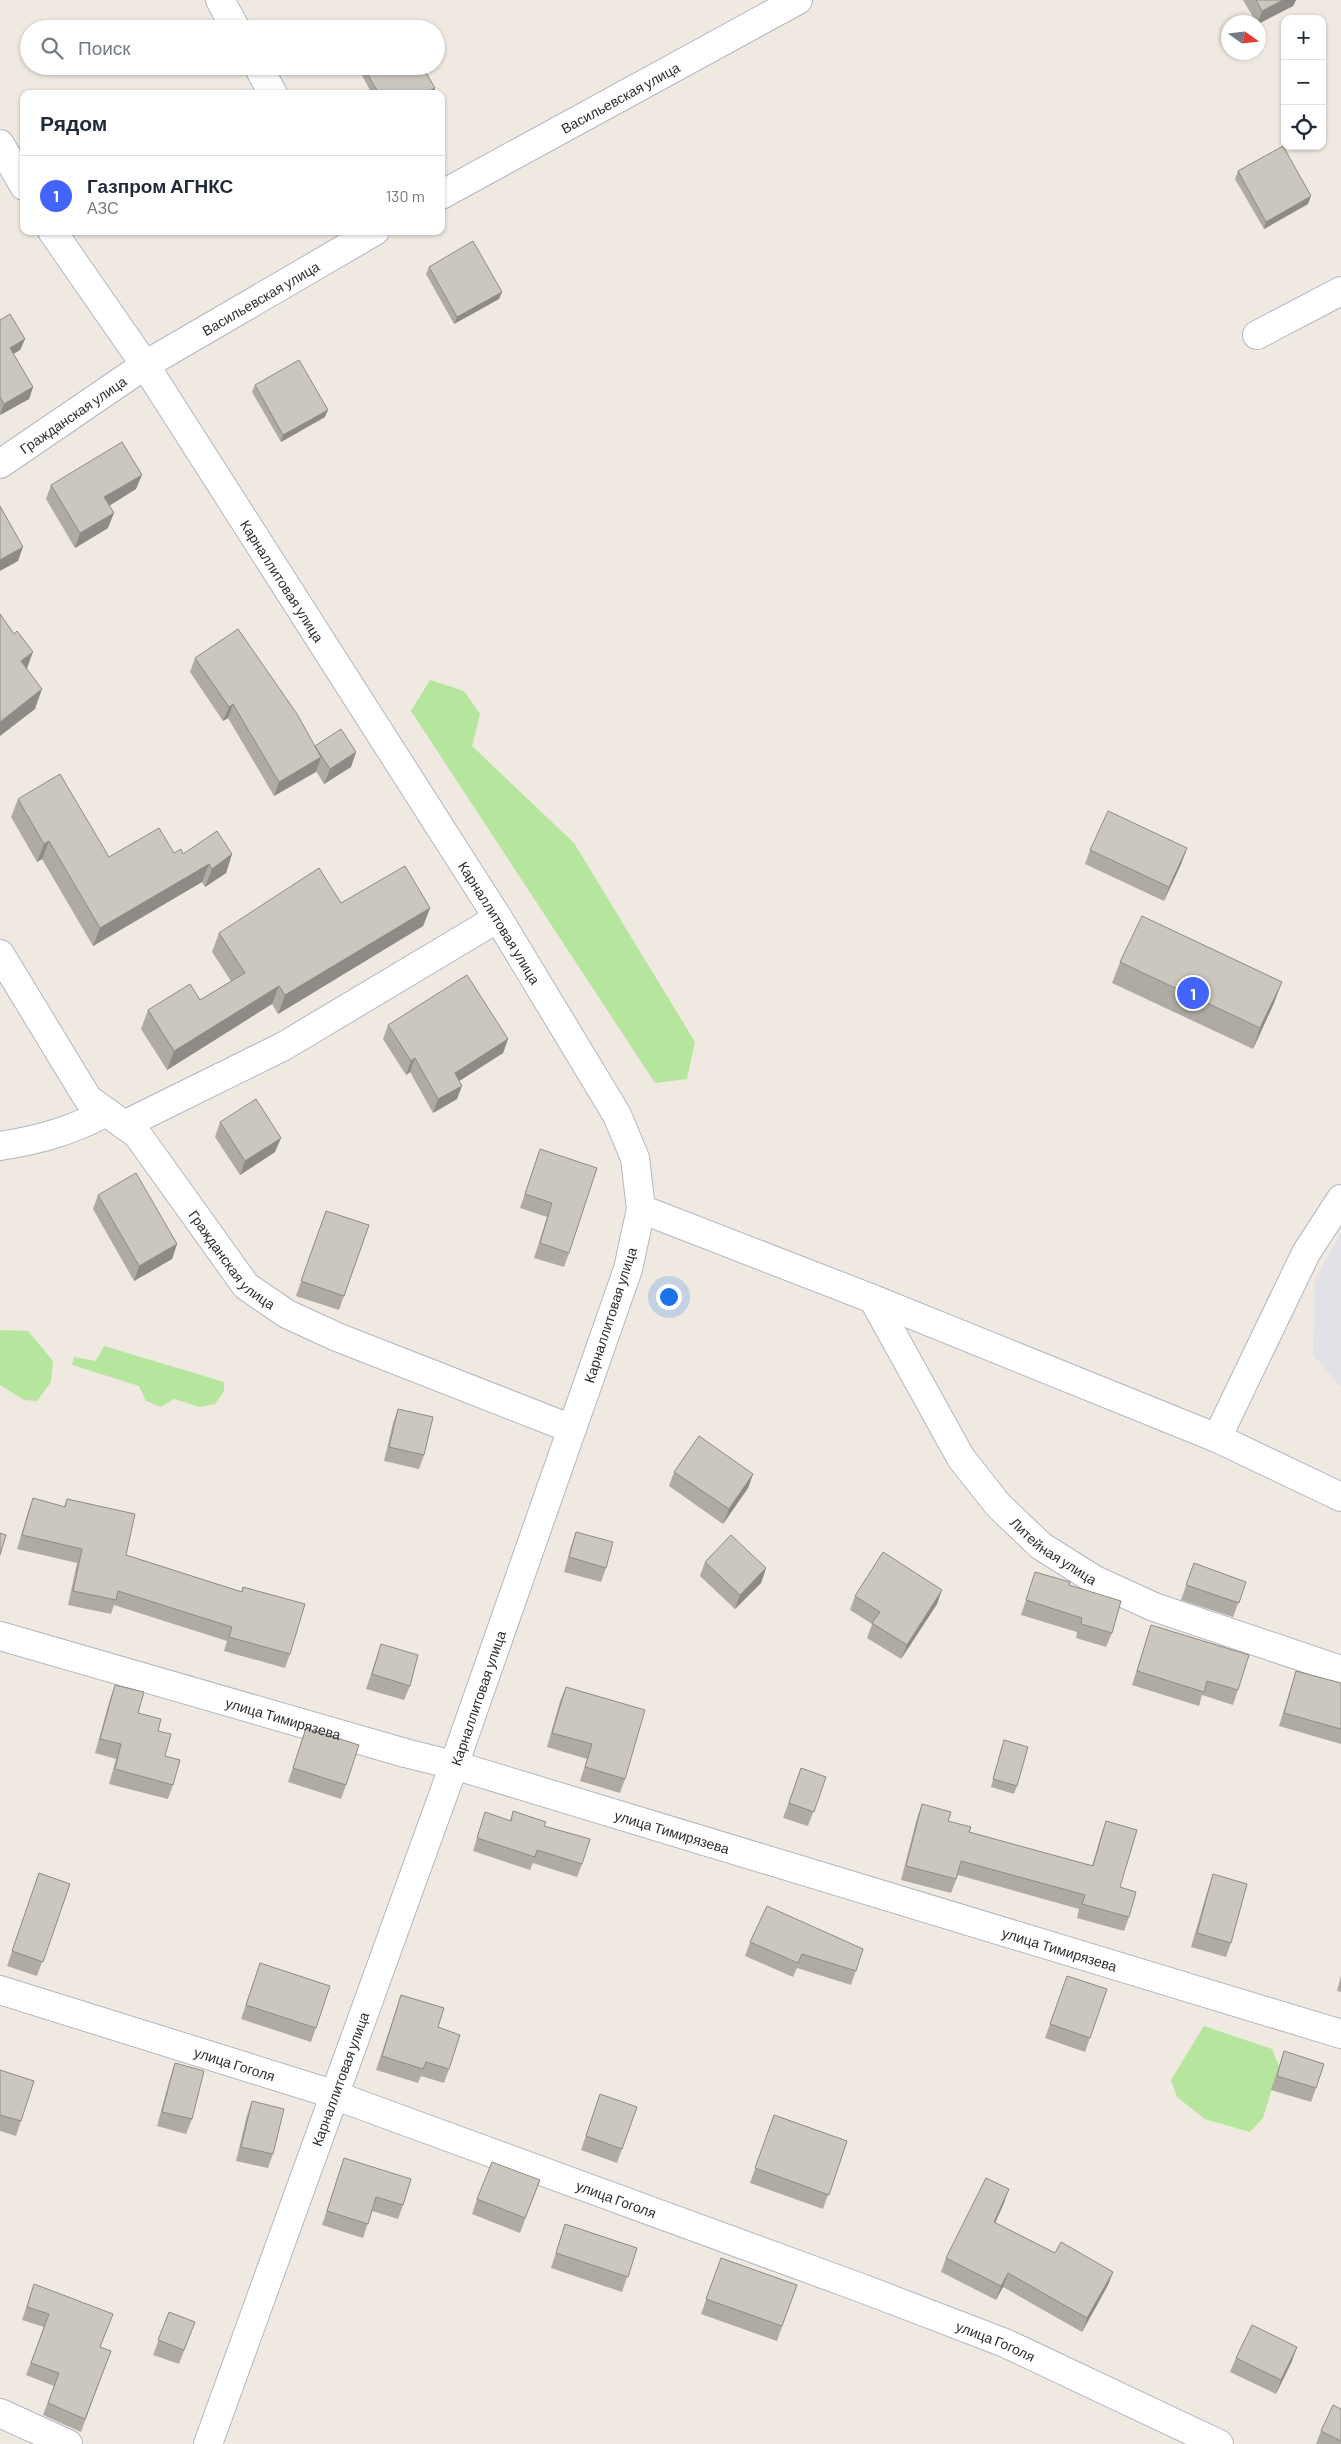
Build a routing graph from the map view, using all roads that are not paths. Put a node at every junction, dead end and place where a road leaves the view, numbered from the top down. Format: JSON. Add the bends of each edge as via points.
{"nodes":[{"id":1,"x":220,"y":0,"type":"edge"},
{"id":2,"x":798,"y":0,"type":"edge"},
{"id":3,"x":231,"y":20,"type":"edge"},
{"id":4,"x":263,"y":75,"type":"edge"},
{"id":5,"x":271,"y":90,"type":"edge"},
{"id":6,"x":0,"y":144,"type":"edge"},
{"id":7,"x":20,"y":179,"type":"edge"},
{"id":8,"x":445,"y":193,"type":"edge"},
{"id":9,"x":55,"y":235,"type":"edge"},
{"id":10,"x":360,"y":235,"type":"edge"},
{"id":11,"x":1341,"y":291,"type":"edge"},
{"id":12,"x":1257,"y":335,"type":"dead end"},
{"id":13,"x":145,"y":365,"type":"junction"},
{"id":14,"x":0,"y":464,"type":"edge"},
{"id":15,"x":498,"y":918,"type":"junction"},
{"id":16,"x":0,"y":954,"type":"edge"},
{"id":17,"x":115,"y":1118,"type":"junction"},
{"id":18,"x":0,"y":1146,"type":"edge"},
{"id":19,"x":1341,"y":1199,"type":"edge"},
{"id":20,"x":641,"y":1210,"type":"junction"},
{"id":21,"x":874,"y":1299,"type":"junction"},
{"id":22,"x":572,"y":1429,"type":"junction"},
{"id":23,"x":1217,"y":1438,"type":"junction"},
{"id":24,"x":1341,"y":1497,"type":"edge"},
{"id":25,"x":0,"y":1636,"type":"edge"},
{"id":26,"x":1341,"y":1670,"type":"edge"},
{"id":27,"x":454,"y":1765,"type":"junction"},
{"id":28,"x":0,"y":1990,"type":"edge"},
{"id":29,"x":1341,"y":2034,"type":"edge"},
{"id":30,"x":334,"y":2095,"type":"junction"},
{"id":31,"x":0,"y":2412,"type":"edge"},
{"id":32,"x":68,"y":2444,"type":"edge"},
{"id":33,"x":208,"y":2444,"type":"edge"},
{"id":34,"x":1219,"y":2444,"type":"edge"}],
"edges":[{"from":1,"to":3,"type":"street"},
{"from":2,"to":8,"type":"street","name":"Васильевская улица"},
{"from":4,"to":5,"type":"street"},
{"from":6,"to":7,"type":"street"},
{"from":9,"to":13,"type":"street","name":"Карналлитовая улица"},
{"from":10,"to":13,"type":"street","name":"Васильевская улица"},
{"from":11,"to":12,"type":"street"},
{"from":13,"to":14,"type":"street","name":"Гражданская улица"},
{"from":13,"to":15,"type":"street","name":"Карналлитовая улица"},
{"from":15,"to":17,"type":"street","via":[[284,1046]]},
{"from":15,"to":20,"type":"street","name":"Карналлитовая улица","via":[[617,1115],[635,1158]]},
{"from":16,"to":17,"type":"street","name":"Гражданская улица","via":[[88,1099]]},
{"from":17,"to":18,"type":"street","via":[[39,1140]]},
{"from":17,"to":22,"type":"street","name":"Гражданская улица","via":[[136,1134],[246,1286],[286,1314]]},
{"from":19,"to":23,"type":"street","via":[[1306,1253]]},
{"from":20,"to":21,"type":"street"},
{"from":20,"to":22,"type":"street","name":"Карналлитовая улица","via":[[628,1269]]},
{"from":21,"to":23,"type":"street"},
{"from":21,"to":26,"type":"street","name":"Литейная улица","via":[[961,1458],[998,1505],[1041,1546],[1095,1580],[1154,1607]]},
{"from":22,"to":27,"type":"street","name":"Карналлитовая улица"},
{"from":23,"to":24,"type":"street"},
{"from":25,"to":27,"type":"street","name":"улица Тимирязева"},
{"from":27,"to":29,"type":"street","name":"улица Тимирязева"},
{"from":27,"to":30,"type":"street","name":"Карналлитовая улица"},
{"from":28,"to":30,"type":"street","name":"улица Гоголя"},
{"from":30,"to":33,"type":"street","name":"Карналлитовая улица"},
{"from":30,"to":34,"type":"street","name":"улица Гоголя","via":[[1005,2343]]},
{"from":31,"to":32,"type":"street"}]}
